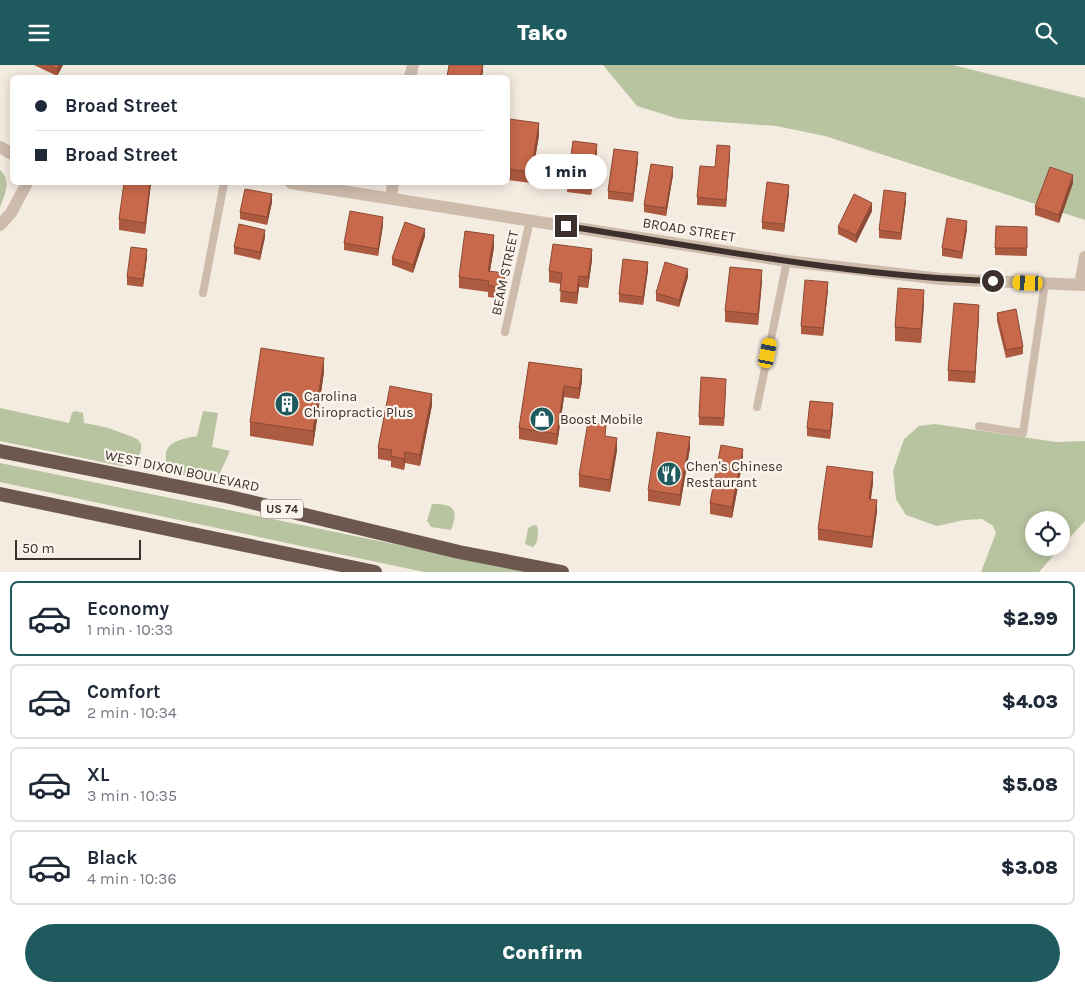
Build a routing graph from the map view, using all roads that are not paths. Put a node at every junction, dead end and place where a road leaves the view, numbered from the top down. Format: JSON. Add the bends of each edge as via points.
{"nodes":[{"id":1,"x":26,"y":185,"type":"edge"},
{"id":2,"x":224,"y":185,"type":"edge"},
{"id":3,"x":304,"y":185,"type":"edge"},
{"id":4,"x":393,"y":185,"type":"edge"},
{"id":5,"x":391,"y":198,"type":"junction"},
{"id":6,"x":530,"y":220,"type":"junction"},
{"id":7,"x":0,"y":225,"type":"edge"},
{"id":8,"x":1085,"y":257,"type":"edge"},
{"id":9,"x":787,"y":261,"type":"junction"},
{"id":10,"x":1045,"y":283,"type":"junction"},
{"id":11,"x":1083,"y":285,"type":"edge"},
{"id":12,"x":203,"y":293,"type":"dead end"},
{"id":13,"x":505,"y":332,"type":"dead end"},
{"id":14,"x":758,"y":407,"type":"dead end"},
{"id":15,"x":979,"y":426,"type":"dead end"},
{"id":16,"x":0,"y":451,"type":"edge"},
{"id":17,"x":0,"y":494,"type":"edge"},
{"id":18,"x":375,"y":572,"type":"edge"},
{"id":19,"x":562,"y":572,"type":"edge"}],
"edges":[{"from":1,"to":7,"type":"street","via":[[11,213]]},
{"from":2,"to":12,"type":"lane"},
{"from":3,"to":5,"type":"street","name":"BROAD STREET"},
{"from":4,"to":5,"type":"street"},
{"from":5,"to":6,"type":"street","name":"BROAD STREET"},
{"from":6,"to":9,"type":"street","name":"BROAD STREET"},
{"from":6,"to":13,"type":"lane","name":"BEAM STREET"},
{"from":8,"to":11,"type":"street"},
{"from":9,"to":10,"type":"street","name":"BROAD STREET","via":[[941,279]]},
{"from":9,"to":14,"type":"lane"},
{"from":10,"to":11,"type":"street","name":"BROAD STREET"},
{"from":10,"to":15,"type":"lane","via":[[1023,433]]},
{"from":16,"to":19,"type":"highway","name":"WEST DIXON BOULEVARD","number":"US 74","via":[[212,493],[459,552]]},
{"from":17,"to":18,"type":"highway"}]}
